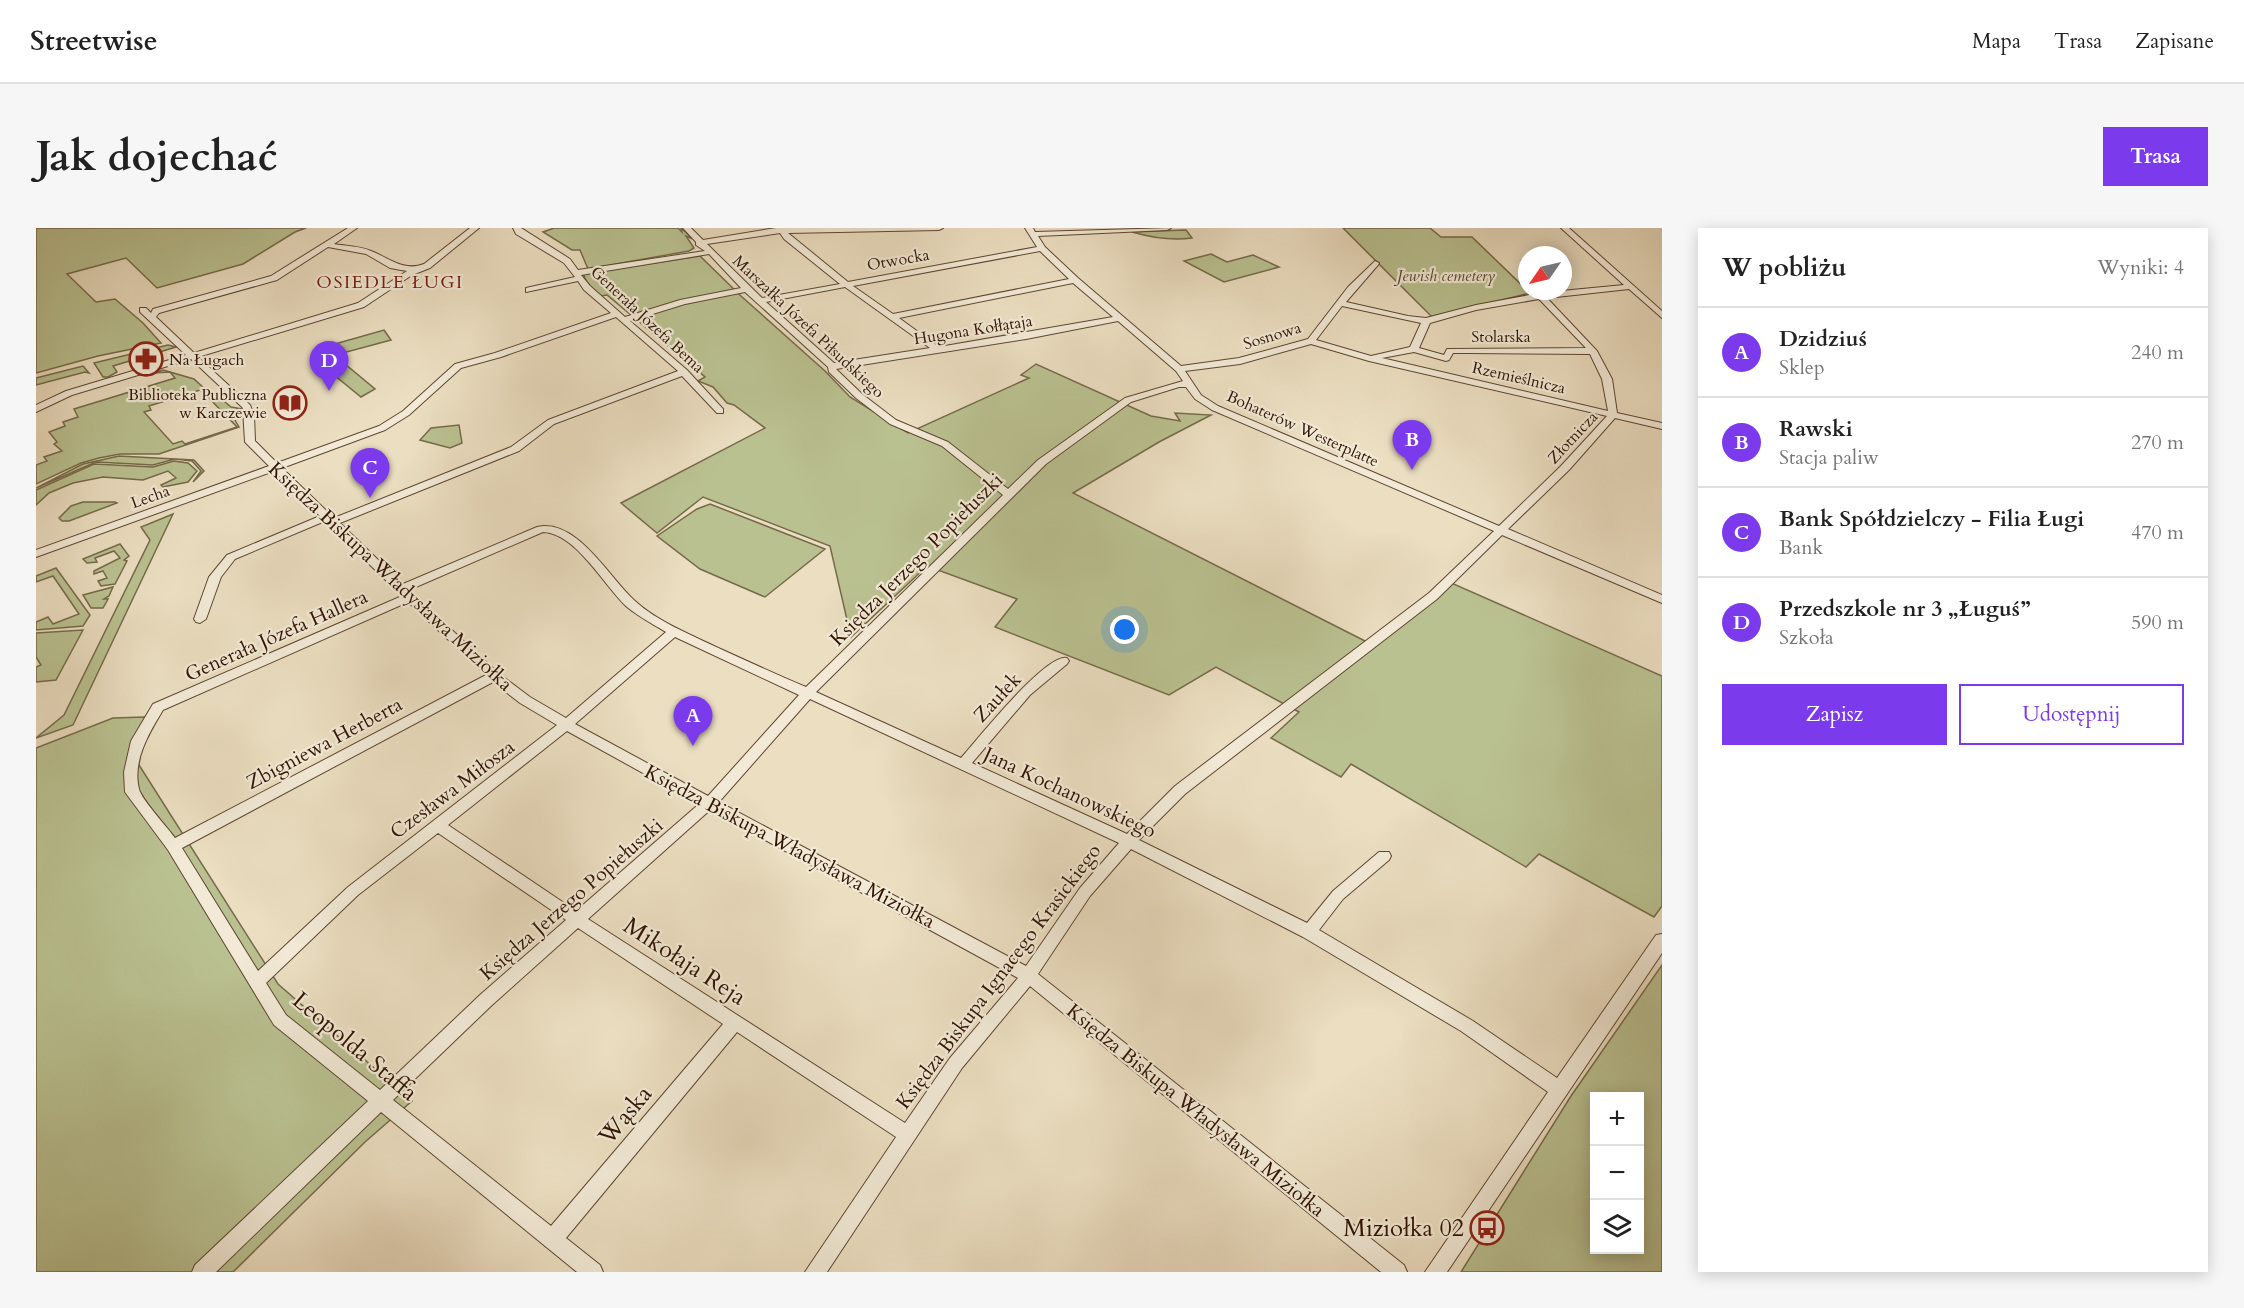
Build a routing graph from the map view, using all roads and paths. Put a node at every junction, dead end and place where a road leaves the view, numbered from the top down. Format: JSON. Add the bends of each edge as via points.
{"nodes":[{"id":1,"x":353,"y":228,"type":"edge"},
{"id":2,"x":475,"y":228,"type":"edge"},
{"id":3,"x":517,"y":228,"type":"edge"},
{"id":4,"x":687,"y":228,"type":"edge"},
{"id":5,"x":939,"y":228,"type":"edge"},
{"id":6,"x":1167,"y":228,"type":"edge"},
{"id":7,"x":1565,"y":228,"type":"edge"},
{"id":8,"x":780,"y":229,"type":"edge"},
{"id":9,"x":861,"y":229,"type":"edge"},
{"id":10,"x":1136,"y":229,"type":"edge"},
{"id":11,"x":1086,"y":230,"type":"edge"},
{"id":12,"x":1031,"y":231,"type":"edge"},
{"id":13,"x":699,"y":243,"type":"junction"},
{"id":14,"x":329,"y":245,"type":"junction"},
{"id":15,"x":1042,"y":248,"type":"junction"},
{"id":16,"x":710,"y":252,"type":"junction"},
{"id":17,"x":1375,"y":263,"type":"dead end"},
{"id":18,"x":416,"y":270,"type":"junction"},
{"id":19,"x":578,"y":275,"type":"junction"},
{"id":20,"x":1075,"y":280,"type":"junction"},
{"id":21,"x":845,"y":284,"type":"junction"},
{"id":22,"x":1629,"y":287,"type":"junction"},
{"id":23,"x":747,"y":289,"type":"junction"},
{"id":24,"x":529,"y":290,"type":"dead end"},
{"id":25,"x":1572,"y":292,"type":"edge"},
{"id":26,"x":1518,"y":300,"type":"edge"},
{"id":27,"x":1545,"y":300,"type":"edge"},
{"id":28,"x":760,"y":301,"type":"junction"},
{"id":29,"x":1341,"y":303,"type":"junction"},
{"id":30,"x":143,"y":310,"type":"dead end"},
{"id":31,"x":1662,"y":315,"type":"edge"},
{"id":32,"x":620,"y":317,"type":"junction"},
{"id":33,"x":892,"y":317,"type":"junction"},
{"id":34,"x":152,"y":318,"type":"junction"},
{"id":35,"x":1119,"y":318,"type":"junction"},
{"id":36,"x":1426,"y":321,"type":"junction"},
{"id":37,"x":1311,"y":341,"type":"junction"},
{"id":38,"x":1414,"y":349,"type":"junction"},
{"id":39,"x":938,"y":350,"type":"junction"},
{"id":40,"x":1593,"y":351,"type":"junction"},
{"id":41,"x":192,"y":355,"type":"junction"},
{"id":42,"x":1369,"y":358,"type":"junction"},
{"id":43,"x":832,"y":366,"type":"junction"},
{"id":44,"x":1179,"y":369,"type":"junction"},
{"id":45,"x":684,"y":372,"type":"junction"},
{"id":46,"x":1188,"y":384,"type":"junction"},
{"id":47,"x":36,"y":409,"type":"edge"},
{"id":48,"x":720,"y":411,"type":"dead end"},
{"id":49,"x":1613,"y":415,"type":"junction"},
{"id":50,"x":1662,"y":426,"type":"edge"},
{"id":51,"x":275,"y":467,"type":"junction"},
{"id":52,"x":1008,"y":495,"type":"junction"},
{"id":53,"x":330,"y":520,"type":"junction"},
{"id":54,"x":1499,"y":530,"type":"junction"},
{"id":55,"x":565,"y":535,"type":"joint"},
{"id":56,"x":36,"y":554,"type":"edge"},
{"id":57,"x":406,"y":593,"type":"junction"},
{"id":58,"x":1662,"y":599,"type":"edge"},
{"id":59,"x":200,"y":619,"type":"dead end"},
{"id":60,"x":674,"y":632,"type":"junction"},
{"id":61,"x":1063,"y":661,"type":"dead end"},
{"id":62,"x":494,"y":676,"type":"junction"},
{"id":63,"x":809,"y":692,"type":"junction"},
{"id":64,"x":158,"y":707,"type":"joint"},
{"id":65,"x":566,"y":725,"type":"junction"},
{"id":66,"x":964,"y":764,"type":"junction"},
{"id":67,"x":710,"y":802,"type":"junction"},
{"id":68,"x":437,"y":825,"type":"junction"},
{"id":69,"x":1129,"y":841,"type":"junction"},
{"id":70,"x":173,"y":846,"type":"junction"},
{"id":71,"x":1384,"y":856,"type":"dead end"},
{"id":72,"x":578,"y":920,"type":"junction"},
{"id":73,"x":1310,"y":932,"type":"junction"},
{"id":74,"x":1662,"y":939,"type":"edge"},
{"id":75,"x":1029,"y":975,"type":"junction"},
{"id":76,"x":257,"y":982,"type":"junction"},
{"id":77,"x":735,"y":1022,"type":"junction"},
{"id":78,"x":1560,"y":1090,"type":"junction"},
{"id":79,"x":381,"y":1100,"type":"junction"},
{"id":80,"x":908,"y":1134,"type":"junction"},
{"id":81,"x":552,"y":1240,"type":"junction"},
{"id":82,"x":202,"y":1272,"type":"edge"},
{"id":83,"x":593,"y":1272,"type":"edge"},
{"id":84,"x":815,"y":1272,"type":"edge"},
{"id":85,"x":1397,"y":1272,"type":"edge"},
{"id":86,"x":1435,"y":1272,"type":"edge"}],
"edges":[{"from":1,"to":14,"type":"street"},
{"from":2,"to":18,"type":"street","via":[[427,266]]},
{"from":3,"to":19,"type":"street","name":"Generała Józefa Bema","via":[[567,261]]},
{"from":4,"to":13,"type":"street","name":"Marszałka Józefa Piłsudskiego"},
{"from":5,"to":9,"type":"street"},
{"from":6,"to":10,"type":"street"},
{"from":7,"to":22,"type":"street"},
{"from":8,"to":9,"type":"street"},
{"from":8,"to":13,"type":"street"},
{"from":8,"to":21,"type":"street"},
{"from":10,"to":11,"type":"street"},
{"from":11,"to":12,"type":"street"},
{"from":12,"to":15,"type":"street","name":"Bohaterów Westerplatte"},
{"from":13,"to":16,"type":"street","name":"Marszałka Józefa Piłsudskiego"},
{"from":14,"to":18,"type":"street","via":[[368,252],[392,265]]},
{"from":14,"to":34,"type":"street","via":[[274,278],[156,311]]},
{"from":15,"to":20,"type":"street","name":"Bohaterów Westerplatte"},
{"from":15,"to":21,"type":"street","name":"Otwocka"},
{"from":16,"to":19,"type":"street"},
{"from":16,"to":23,"type":"street","name":"Marszałka Józefa Piłsudskiego"},
{"from":17,"to":29,"type":"street","name":"Sosnowa"},
{"from":18,"to":41,"type":"street","via":[[361,304]]},
{"from":19,"to":24,"type":"street"},
{"from":19,"to":32,"type":"street","name":"Generała Józefa Bema"},
{"from":20,"to":33,"type":"street"},
{"from":20,"to":35,"type":"street","name":"Bohaterów Westerplatte"},
{"from":21,"to":28,"type":"street","name":"Otwocka"},
{"from":21,"to":33,"type":"street"},
{"from":22,"to":25,"type":"street"},
{"from":22,"to":31,"type":"street"},
{"from":23,"to":28,"type":"street","name":"Marszałka Józefa Piłsudskiego"},
{"from":23,"to":32,"type":"street","name":"Lecha"},
{"from":26,"to":36,"type":"street"},
{"from":27,"to":40,"type":"street","name":"Złotnicza"},
{"from":28,"to":43,"type":"street","name":"Marszałka Józefa Piłsudskiego"},
{"from":29,"to":36,"type":"street"},
{"from":29,"to":37,"type":"street","name":"Sosnowa"},
{"from":30,"to":34,"type":"street","name":"Księdza Biskupa Władysława Miziołka"},
{"from":32,"to":45,"type":"street","name":"Generała Józefa Bema"},
{"from":32,"to":51,"type":"street","name":"Lecha","via":[[463,364],[391,424]]},
{"from":33,"to":39,"type":"street"},
{"from":34,"to":41,"type":"street","name":"Księdza Biskupa Władysława Miziołka"},
{"from":35,"to":39,"type":"street","name":"Hugona Kołłątaja"},
{"from":35,"to":44,"type":"street","name":"Bohaterów Westerplatte"},
{"from":36,"to":38,"type":"street"},
{"from":37,"to":42,"type":"street","name":"Rzemieślnicza"},
{"from":37,"to":44,"type":"street","name":"Sosnowa","via":[[1240,361]]},
{"from":38,"to":40,"type":"street","name":"Stolarska","via":[[1446,358],[1450,351],[1467,350]]},
{"from":38,"to":42,"type":"street"},
{"from":39,"to":43,"type":"street","name":"Hugona Kołłątaja"},
{"from":40,"to":49,"type":"street","name":"Złotnicza","via":[[1607,380]]},
{"from":41,"to":47,"type":"street","via":[[69,393]]},
{"from":41,"to":51,"type":"street","name":"Księdza Biskupa Władysława Miziołka","via":[[248,409],[250,442]]},
{"from":42,"to":49,"type":"street","name":"Rzemieślnicza"},
{"from":43,"to":52,"type":"street","name":"Marszałka Józefa Piłsudskiego","via":[[859,396],[893,422],[945,444]]},
{"from":44,"to":46,"type":"street","name":"Bohaterów Westerplatte"},
{"from":45,"to":48,"type":"street","name":"Generała Józefa Bema"},
{"from":45,"to":53,"type":"street","via":[[551,422],[515,448]]},
{"from":46,"to":52,"type":"street","name":"Księdza Jerzego Popiełuszki","via":[[1128,400],[1042,462]]},
{"from":46,"to":54,"type":"street","name":"Bohaterów Westerplatte","via":[[1198,397],[1218,410]]},
{"from":49,"to":50,"type":"street","name":"Rzemieślnicza"},
{"from":49,"to":54,"type":"street","name":"Złotnicza","via":[[1565,468]]},
{"from":51,"to":53,"type":"street","name":"Księdza Biskupa Władysława Miziołka"},
{"from":51,"to":56,"type":"street","name":"Lecha"},
{"from":52,"to":63,"type":"street","name":"Księdza Jerzego Popiełuszki"},
{"from":53,"to":57,"type":"street","name":"Księdza Biskupa Władysława Miziołka"},
{"from":53,"to":59,"type":"street","via":[[231,556],[214,578]]},
{"from":54,"to":58,"type":"street","name":"Bohaterów Westerplatte"},
{"from":54,"to":69,"type":"street","name":"Księdza Biskupa Ignacego Krasickiego","via":[[1433,596],[1180,790]]},
{"from":55,"to":57,"type":"street","name":"Generała Józefa Hallera","via":[[544,528]]},
{"from":55,"to":60,"type":"street","name":"Jana Kochanowskiego","via":[[632,605]]},
{"from":57,"to":62,"type":"street","name":"Księdza Biskupa Władysława Miziołka"},
{"from":57,"to":64,"type":"street","name":"Generała Józefa Hallera"},
{"from":60,"to":63,"type":"street","name":"Jana Kochanowskiego"},
{"from":60,"to":65,"type":"street","name":"Czesława Miłosza"},
{"from":61,"to":66,"type":"street","name":"Zaułek","via":[[1025,692]]},
{"from":62,"to":65,"type":"street","name":"Księdza Biskupa Władysława Miziołka"},
{"from":62,"to":70,"type":"street","name":"Zbigniewa Herberta"},
{"from":63,"to":66,"type":"street","name":"Jana Kochanowskiego"},
{"from":63,"to":67,"type":"street","name":"Księdza Jerzego Popiełuszki"},
{"from":64,"to":70,"type":"street","name":"Leopolda Staffa","via":[[138,741],[131,772],[132,792]]},
{"from":65,"to":67,"type":"street","name":"Księdza Biskupa Władysława Miziołka"},
{"from":65,"to":68,"type":"street","name":"Czesława Miłosza"},
{"from":66,"to":69,"type":"street","name":"Jana Kochanowskiego"},
{"from":67,"to":72,"type":"street","name":"Księdza Jerzego Popiełuszki"},
{"from":67,"to":75,"type":"street","name":"Księdza Biskupa Władysława Miziołka"},
{"from":68,"to":72,"type":"street","name":"Mikołaja Reja"},
{"from":68,"to":76,"type":"street","name":"Czesława Miłosza","via":[[353,891]]},
{"from":69,"to":73,"type":"street","name":"Jana Kochanowskiego"},
{"from":69,"to":75,"type":"street","name":"Księdza Biskupa Ignacego Krasickiego","via":[[1085,892]]},
{"from":70,"to":76,"type":"street","name":"Leopolda Staffa"},
{"from":71,"to":73,"type":"street","via":[[1338,894]]},
{"from":72,"to":77,"type":"street","name":"Mikołaja Reja"},
{"from":72,"to":79,"type":"street","name":"Księdza Jerzego Popiełuszki"},
{"from":73,"to":78,"type":"street","name":"Jana Kochanowskiego","via":[[1467,1026]]},
{"from":74,"to":78,"type":"street"},
{"from":75,"to":80,"type":"street","name":"Księdza Biskupa Ignacego Krasickiego","via":[[956,1063]]},
{"from":75,"to":85,"type":"street","name":"Księdza Biskupa Władysława Miziołka"},
{"from":76,"to":79,"type":"street","name":"Leopolda Staffa","via":[[280,1020]]},
{"from":77,"to":80,"type":"street","name":"Mikołaja Reja"},
{"from":77,"to":81,"type":"street","name":"Wąska"},
{"from":78,"to":86,"type":"street"},
{"from":79,"to":81,"type":"street","name":"Leopolda Staffa"},
{"from":79,"to":82,"type":"street","name":"Księdza Jerzego Popiełuszki"},
{"from":80,"to":84,"type":"street","name":"Księdza Biskupa Ignacego Krasickiego"},
{"from":81,"to":83,"type":"street","name":"Leopolda Staffa"}]}
